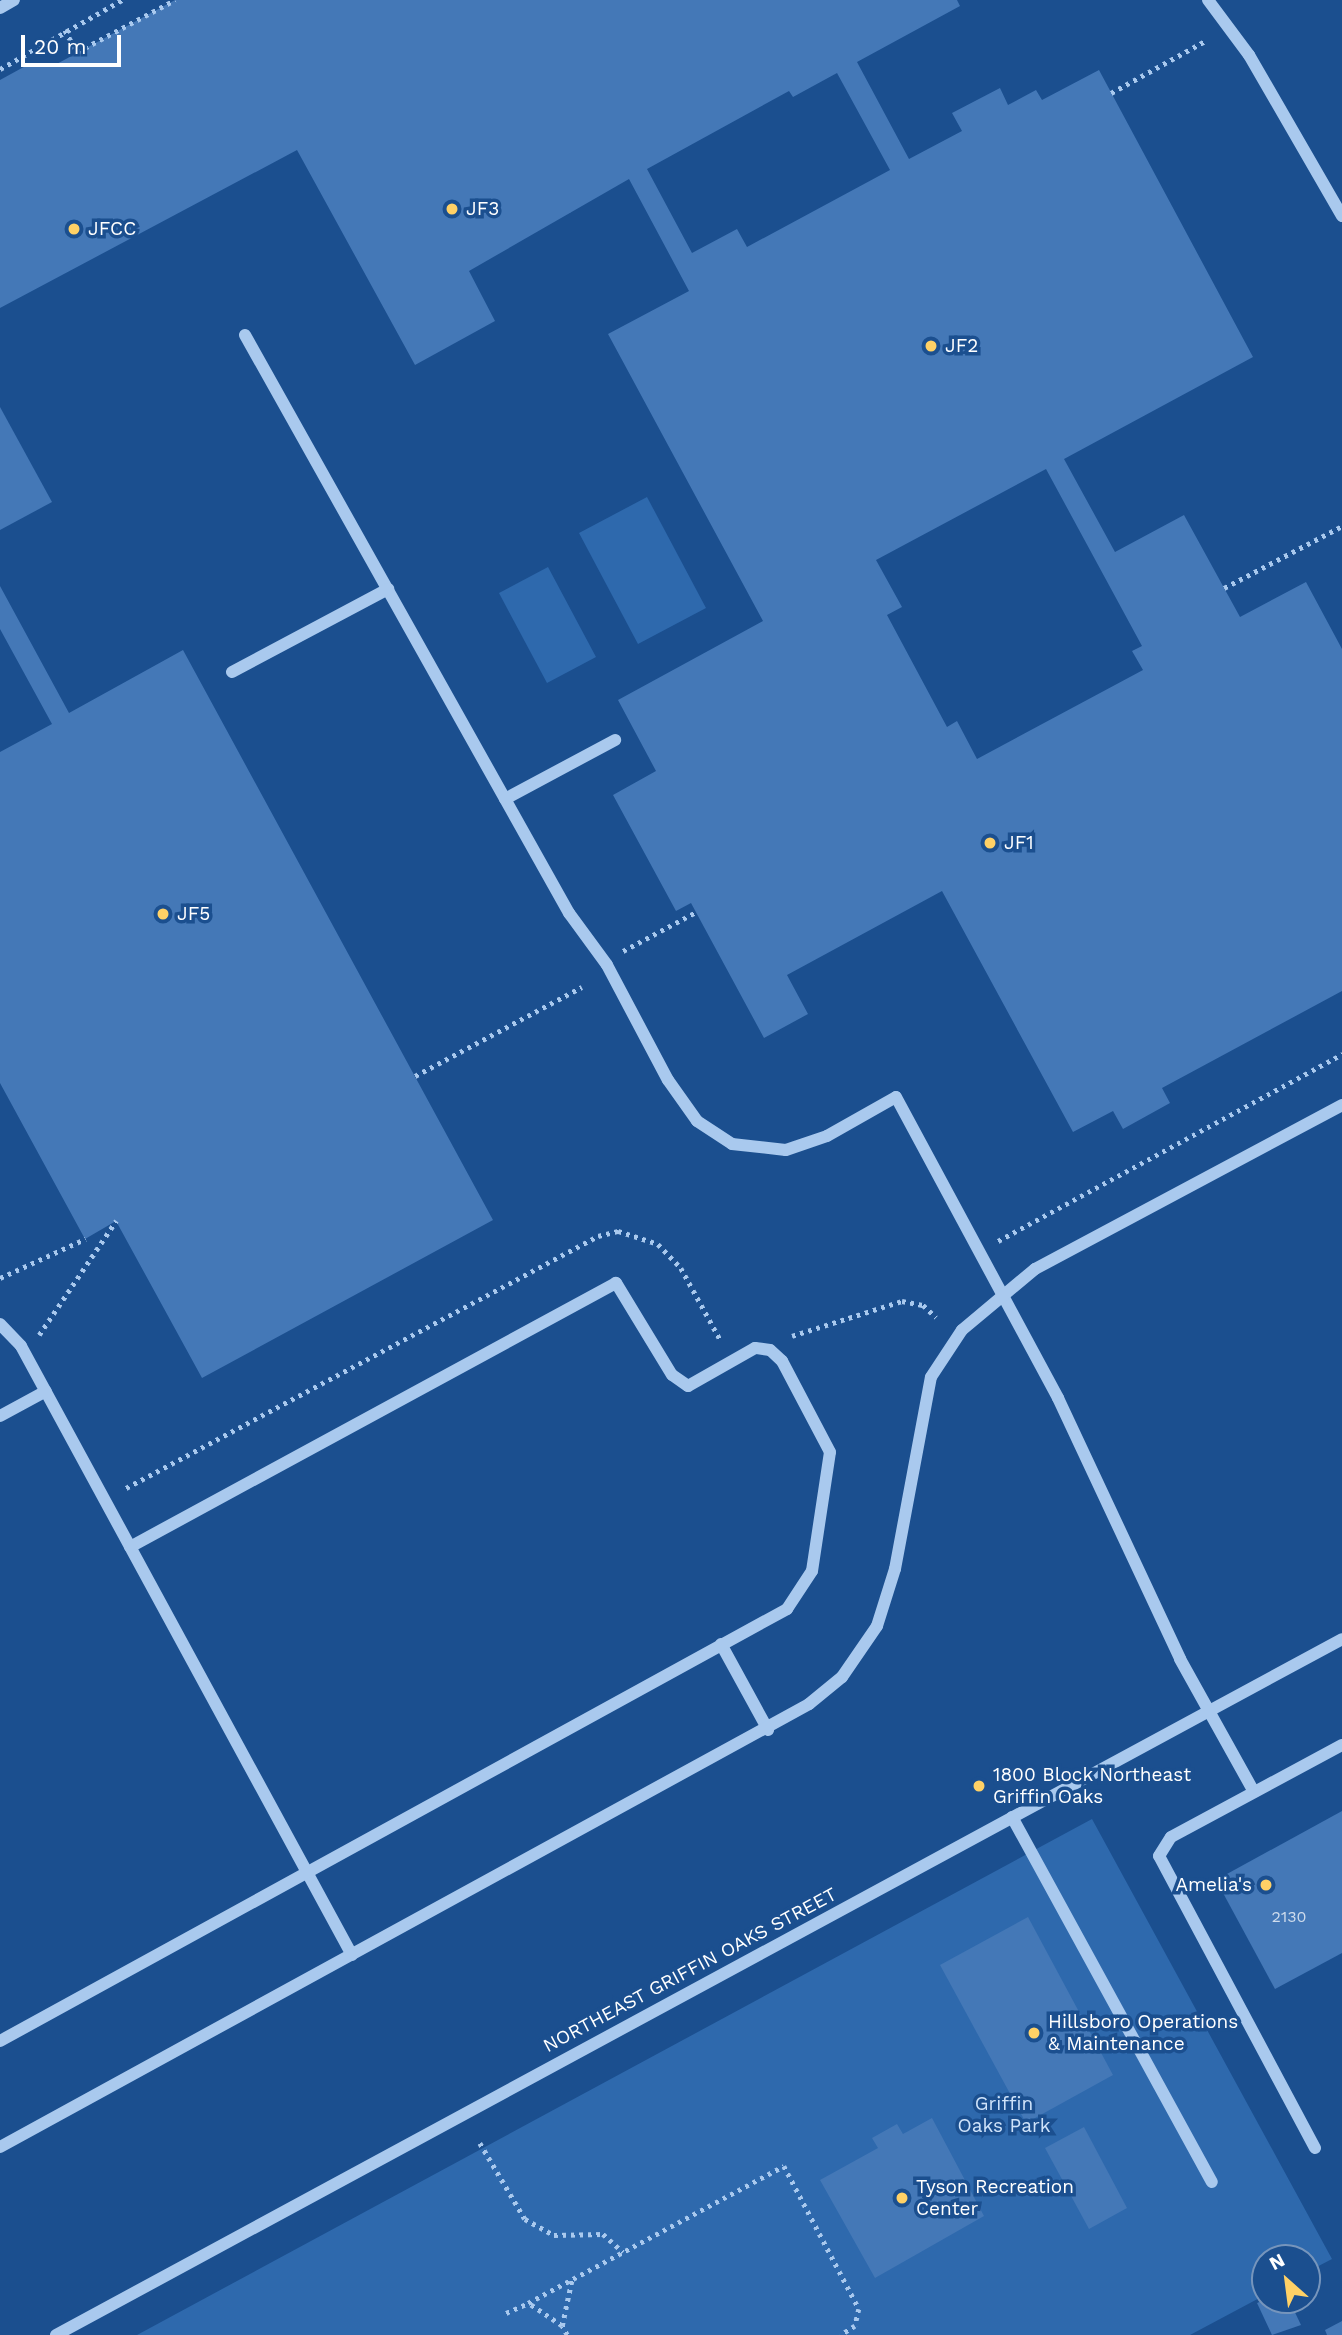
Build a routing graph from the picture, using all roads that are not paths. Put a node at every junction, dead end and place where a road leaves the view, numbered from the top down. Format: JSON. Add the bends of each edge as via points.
{"nodes":[{"id":1,"x":14,"y":0,"type":"edge"},
{"id":2,"x":1208,"y":0,"type":"edge"},
{"id":3,"x":0,"y":8,"type":"edge"},
{"id":4,"x":1342,"y":216,"type":"edge"},
{"id":5,"x":245,"y":335,"type":"dead end"},
{"id":6,"x":388,"y":589,"type":"junction"},
{"id":7,"x":232,"y":673,"type":"dead end"},
{"id":8,"x":615,"y":740,"type":"dead end"},
{"id":9,"x":505,"y":799,"type":"junction"},
{"id":10,"x":1342,"y":1105,"type":"edge"},
{"id":11,"x":1002,"y":1293,"type":"junction"},
{"id":12,"x":0,"y":1324,"type":"edge"},
{"id":13,"x":46,"y":1391,"type":"junction"},
{"id":14,"x":0,"y":1416,"type":"edge"},
{"id":15,"x":130,"y":1547,"type":"junction"},
{"id":16,"x":1342,"y":1639,"type":"edge"},
{"id":17,"x":721,"y":1644,"type":"junction"},
{"id":18,"x":1209,"y":1710,"type":"junction"},
{"id":19,"x":768,"y":1730,"type":"junction"},
{"id":20,"x":1342,"y":1745,"type":"edge"},
{"id":21,"x":1254,"y":1792,"type":"junction"},
{"id":22,"x":1012,"y":1817,"type":"junction"},
{"id":23,"x":306,"y":1872,"type":"junction"},
{"id":24,"x":352,"y":1955,"type":"junction"},
{"id":25,"x":0,"y":2041,"type":"edge"},
{"id":26,"x":0,"y":2147,"type":"edge"},
{"id":27,"x":1315,"y":2148,"type":"dead end"},
{"id":28,"x":1212,"y":2182,"type":"dead end"},
{"id":29,"x":56,"y":2335,"type":"edge"}],
"edges":[{"from":1,"to":3,"type":"street"},
{"from":2,"to":4,"type":"street","via":[[1249,55]]},
{"from":5,"to":6,"type":"street"},
{"from":6,"to":7,"type":"street"},
{"from":6,"to":9,"type":"street"},
{"from":8,"to":9,"type":"street"},
{"from":9,"to":11,"type":"street","via":[[569,913],[607,965],[668,1080],[697,1121],[732,1144],[786,1150],[827,1136],[897,1097]]},
{"from":10,"to":11,"type":"street","via":[[1057,1256]]},
{"from":11,"to":18,"type":"street"},
{"from":11,"to":19,"type":"street","via":[[946,1349],[931,1377],[895,1569],[877,1626],[842,1677]]},
{"from":12,"to":13,"type":"street","via":[[21,1346]]},
{"from":13,"to":14,"type":"street"},
{"from":13,"to":15,"type":"street"},
{"from":15,"to":17,"type":"street","via":[[616,1283],[672,1375],[688,1386],[755,1348],[770,1350],[782,1361],[830,1452],[806,1583],[787,1609]]},
{"from":15,"to":23,"type":"street"},
{"from":16,"to":18,"type":"street","name":"NORTHEAST GRIFFIN OAKS STREET"},
{"from":17,"to":19,"type":"street"},
{"from":17,"to":23,"type":"street"},
{"from":18,"to":21,"type":"street"},
{"from":18,"to":22,"type":"street","name":"NORTHEAST GRIFFIN OAKS STREET"},
{"from":19,"to":24,"type":"street"},
{"from":20,"to":21,"type":"street"},
{"from":21,"to":27,"type":"street","via":[[1171,1837],[1159,1856]]},
{"from":22,"to":28,"type":"street"},
{"from":22,"to":29,"type":"street","name":"NORTHEAST GRIFFIN OAKS STREET"},
{"from":23,"to":24,"type":"street"},
{"from":23,"to":25,"type":"street"},
{"from":24,"to":26,"type":"street"}]}
